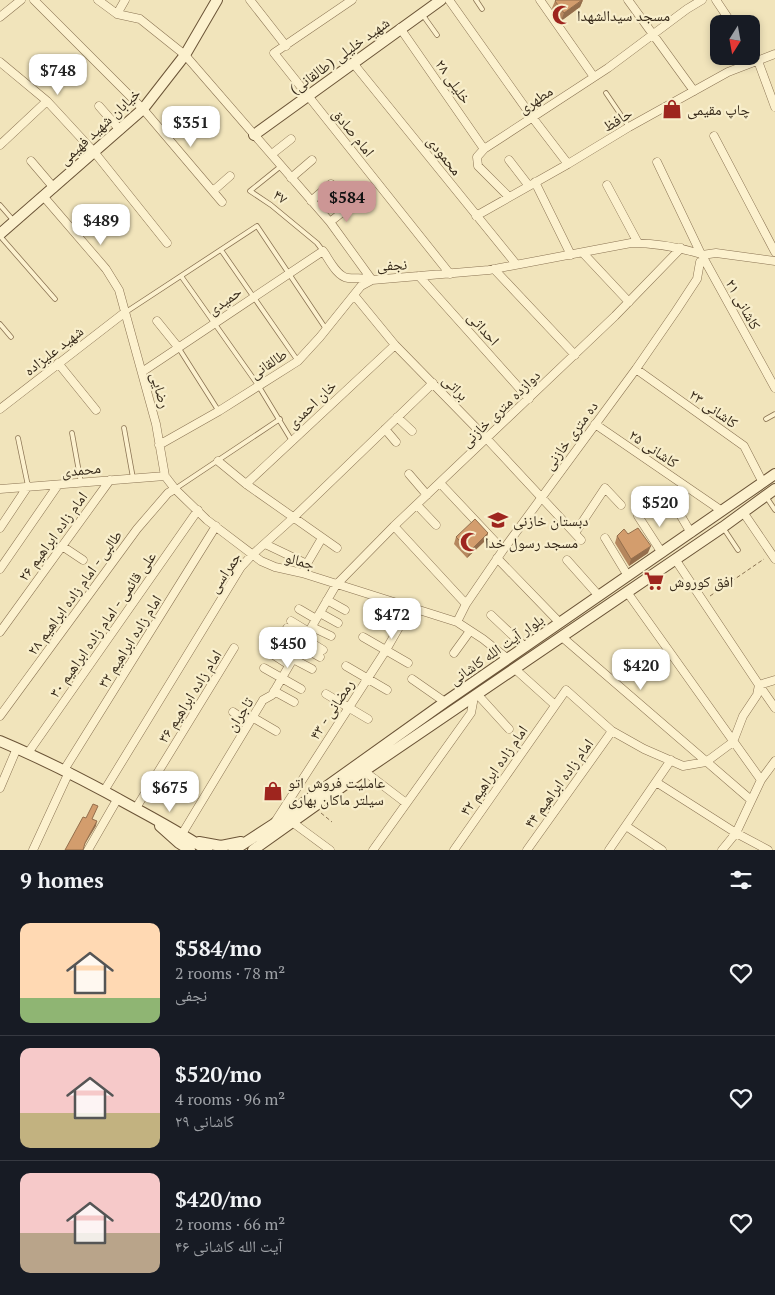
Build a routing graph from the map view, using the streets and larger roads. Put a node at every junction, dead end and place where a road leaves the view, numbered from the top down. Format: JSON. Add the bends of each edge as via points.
{"nodes":[{"id":1,"x":21,"y":0,"type":"edge"},
{"id":2,"x":34,"y":0,"type":"edge"},
{"id":3,"x":98,"y":0,"type":"edge"},
{"id":4,"x":125,"y":0,"type":"edge"},
{"id":5,"x":250,"y":0,"type":"edge"},
{"id":6,"x":352,"y":0,"type":"edge"},
{"id":7,"x":441,"y":0,"type":"edge"},
{"id":8,"x":449,"y":0,"type":"edge"},
{"id":9,"x":540,"y":0,"type":"edge"},
{"id":10,"x":628,"y":0,"type":"edge"},
{"id":11,"x":702,"y":0,"type":"edge"},
{"id":12,"x":716,"y":0,"type":"edge"},
{"id":13,"x":215,"y":1,"type":"edge"},
{"id":14,"x":117,"y":14,"type":"junction"},
{"id":15,"x":726,"y":15,"type":"edge"},
{"id":16,"x":0,"y":17,"type":"edge"},
{"id":17,"x":400,"y":28,"type":"junction"},
{"id":18,"x":653,"y":34,"type":"junction"},
{"id":19,"x":286,"y":46,"type":"junction"},
{"id":20,"x":775,"y":54,"type":"edge"},
{"id":21,"x":185,"y":55,"type":"junction"},
{"id":22,"x":760,"y":60,"type":"edge"},
{"id":23,"x":0,"y":62,"type":"edge"},
{"id":24,"x":353,"y":63,"type":"junction"},
{"id":25,"x":747,"y":65,"type":"edge"},
{"id":26,"x":759,"y":65,"type":"edge"},
{"id":27,"x":594,"y":77,"type":"junction"},
{"id":28,"x":694,"y":91,"type":"junction"},
{"id":29,"x":308,"y":97,"type":"junction"},
{"id":30,"x":47,"y":101,"type":"junction"},
{"id":31,"x":99,"y":106,"type":"dead end"},
{"id":32,"x":775,"y":107,"type":"edge"},
{"id":33,"x":143,"y":109,"type":"junction"},
{"id":34,"x":532,"y":117,"type":"junction"},
{"id":35,"x":120,"y":130,"type":"junction"},
{"id":36,"x":254,"y":135,"type":"junction"},
{"id":37,"x":714,"y":136,"type":"dead end"},
{"id":38,"x":291,"y":139,"type":"dead end"},
{"id":39,"x":0,"y":146,"type":"edge"},
{"id":40,"x":484,"y":149,"type":"junction"},
{"id":41,"x":94,"y":153,"type":"junction"},
{"id":42,"x":272,"y":154,"type":"junction"},
{"id":43,"x":312,"y":160,"type":"dead end"},
{"id":44,"x":509,"y":160,"type":"dead end"},
{"id":45,"x":31,"y":161,"type":"dead end"},
{"id":46,"x":657,"y":162,"type":"dead end"},
{"id":47,"x":568,"y":164,"type":"junction"},
{"id":48,"x":230,"y":176,"type":"dead end"},
{"id":49,"x":291,"y":178,"type":"junction"},
{"id":50,"x":331,"y":184,"type":"dead end"},
{"id":51,"x":532,"y":184,"type":"junction"},
{"id":52,"x":607,"y":185,"type":"dead end"},
{"id":53,"x":54,"y":188,"type":"junction"},
{"id":54,"x":213,"y":191,"type":"junction"},
{"id":55,"x":44,"y":197,"type":"junction"},
{"id":56,"x":509,"y":197,"type":"junction"},
{"id":57,"x":311,"y":200,"type":"junction"},
{"id":58,"x":222,"y":202,"type":"dead end"},
{"id":59,"x":350,"y":206,"type":"dead end"},
{"id":60,"x":476,"y":216,"type":"junction"},
{"id":61,"x":330,"y":222,"type":"junction"},
{"id":62,"x":0,"y":235,"type":"edge"},
{"id":63,"x":167,"y":243,"type":"dead end"},
{"id":64,"x":638,"y":243,"type":"junction"},
{"id":65,"x":681,"y":248,"type":"junction"},
{"id":66,"x":323,"y":250,"type":"joint"},
{"id":67,"x":775,"y":252,"type":"edge"},
{"id":68,"x":583,"y":253,"type":"junction"},
{"id":69,"x":572,"y":255,"type":"junction"},
{"id":70,"x":702,"y":257,"type":"junction"},
{"id":71,"x":775,"y":261,"type":"edge"},
{"id":72,"x":516,"y":264,"type":"junction"},
{"id":73,"x":494,"y":269,"type":"junction"},
{"id":74,"x":450,"y":274,"type":"junction"},
{"id":75,"x":419,"y":276,"type":"junction"},
{"id":76,"x":372,"y":280,"type":"junction"},
{"id":77,"x":354,"y":295,"type":"junction"},
{"id":78,"x":629,"y":302,"type":"junction"},
{"id":79,"x":124,"y":313,"type":"junction"},
{"id":80,"x":157,"y":321,"type":"dead end"},
{"id":81,"x":395,"y":345,"type":"junction"},
{"id":82,"x":178,"y":347,"type":"junction"},
{"id":83,"x":575,"y":355,"type":"junction"},
{"id":84,"x":58,"y":363,"type":"junction"},
{"id":85,"x":636,"y":369,"type":"junction"},
{"id":86,"x":142,"y":372,"type":"junction"},
{"id":87,"x":432,"y":383,"type":"junction"},
{"id":88,"x":775,"y":388,"type":"edge"},
{"id":89,"x":529,"y":399,"type":"junction"},
{"id":90,"x":0,"y":409,"type":"edge"},
{"id":91,"x":96,"y":410,"type":"dead end"},
{"id":92,"x":398,"y":417,"type":"junction"},
{"id":93,"x":595,"y":424,"type":"junction"},
{"id":94,"x":384,"y":429,"type":"junction"},
{"id":95,"x":412,"y":431,"type":"dead end"},
{"id":96,"x":487,"y":439,"type":"junction"},
{"id":97,"x":396,"y":442,"type":"dead end"},
{"id":98,"x":159,"y":445,"type":"junction"},
{"id":99,"x":218,"y":461,"type":"road end"},
{"id":100,"x":409,"y":474,"type":"dead end"},
{"id":101,"x":775,"y":474,"type":"edge"},
{"id":102,"x":165,"y":476,"type":"junction"},
{"id":103,"x":110,"y":480,"type":"junction"},
{"id":104,"x":440,"y":483,"type":"junction"},
{"id":105,"x":763,"y":483,"type":"junction"},
{"id":106,"x":246,"y":484,"type":"junction"},
{"id":107,"x":58,"y":485,"type":"junction"},
{"id":108,"x":28,"y":486,"type":"junction"},
{"id":109,"x":0,"y":489,"type":"edge"},
{"id":110,"x":176,"y":489,"type":"junction"},
{"id":111,"x":775,"y":489,"type":"edge"},
{"id":112,"x":427,"y":495,"type":"junction"},
{"id":113,"x":542,"y":497,"type":"junction"},
{"id":114,"x":417,"y":505,"type":"junction"},
{"id":115,"x":621,"y":505,"type":"dead end"},
{"id":116,"x":675,"y":506,"type":"dead end"},
{"id":117,"x":198,"y":510,"type":"junction"},
{"id":118,"x":722,"y":511,"type":"junction"},
{"id":119,"x":743,"y":512,"type":"junction"},
{"id":120,"x":638,"y":516,"type":"dead end"},
{"id":121,"x":293,"y":518,"type":"junction"},
{"id":122,"x":436,"y":525,"type":"dead end"},
{"id":123,"x":216,"y":526,"type":"junction"},
{"id":124,"x":394,"y":526,"type":"junction"},
{"id":125,"x":0,"y":528,"type":"edge"},
{"id":126,"x":691,"y":533,"type":"junction"},
{"id":127,"x":322,"y":538,"type":"junction"},
{"id":128,"x":605,"y":538,"type":"dead end"},
{"id":129,"x":265,"y":544,"type":"junction"},
{"id":130,"x":62,"y":546,"type":"junction"},
{"id":131,"x":337,"y":548,"type":"dead end"},
{"id":132,"x":503,"y":550,"type":"junction"},
{"id":133,"x":662,"y":553,"type":"junction"},
{"id":134,"x":252,"y":555,"type":"junction"},
{"id":135,"x":773,"y":557,"type":"edge"},
{"id":136,"x":497,"y":558,"type":"junction"},
{"id":137,"x":676,"y":559,"type":"junction"},
{"id":138,"x":83,"y":560,"type":"dead end"},
{"id":139,"x":567,"y":560,"type":"dead end"},
{"id":140,"x":307,"y":564,"type":"junction"},
{"id":141,"x":0,"y":569,"type":"edge"},
{"id":142,"x":302,"y":574,"type":"junction"},
{"id":143,"x":628,"y":576,"type":"junction"},
{"id":144,"x":336,"y":585,"type":"junction"},
{"id":145,"x":627,"y":592,"type":"junction"},
{"id":146,"x":599,"y":596,"type":"junction"},
{"id":147,"x":327,"y":600,"type":"junction"},
{"id":148,"x":466,"y":604,"type":"junction"},
{"id":149,"x":410,"y":608,"type":"junction"},
{"id":150,"x":299,"y":609,"type":"dead end"},
{"id":151,"x":345,"y":610,"type":"dead end"},
{"id":152,"x":491,"y":615,"type":"dead end"},
{"id":153,"x":457,"y":622,"type":"junction"},
{"id":154,"x":338,"y":623,"type":"dead end"},
{"id":155,"x":560,"y":623,"type":"junction"},
{"id":156,"x":289,"y":625,"type":"dead end"},
{"id":157,"x":470,"y":631,"type":"junction"},
{"id":158,"x":0,"y":632,"type":"edge"},
{"id":159,"x":331,"y":636,"type":"dead end"},
{"id":160,"x":562,"y":636,"type":"junction"},
{"id":161,"x":363,"y":637,"type":"dead end"},
{"id":162,"x":305,"y":639,"type":"junction"},
{"id":163,"x":279,"y":641,"type":"dead end"},
{"id":164,"x":525,"y":647,"type":"junction"},
{"id":165,"x":234,"y":648,"type":"dead end"},
{"id":166,"x":386,"y":650,"type":"junction"},
{"id":167,"x":322,"y":653,"type":"dead end"},
{"id":168,"x":454,"y":653,"type":"dead end"},
{"id":169,"x":272,"y":654,"type":"dead end"},
{"id":170,"x":508,"y":659,"type":"junction"},
{"id":171,"x":408,"y":664,"type":"dead end"},
{"id":172,"x":346,"y":666,"type":"dead end"},
{"id":173,"x":264,"y":668,"type":"dead end"},
{"id":174,"x":312,"y":669,"type":"dead end"},
{"id":175,"x":515,"y":669,"type":"junction"},
{"id":176,"x":282,"y":678,"type":"junction"},
{"id":177,"x":367,"y":678,"type":"junction"},
{"id":178,"x":412,"y":679,"type":"dead end"},
{"id":179,"x":775,"y":680,"type":"edge"},
{"id":180,"x":759,"y":685,"type":"junction"},
{"id":181,"x":301,"y":689,"type":"dead end"},
{"id":182,"x":274,"y":690,"type":"junction"},
{"id":183,"x":387,"y":690,"type":"dead end"},
{"id":184,"x":326,"y":694,"type":"dead end"},
{"id":185,"x":476,"y":696,"type":"junction"},
{"id":186,"x":294,"y":702,"type":"dead end"},
{"id":187,"x":445,"y":702,"type":"junction"},
{"id":188,"x":554,"y":705,"type":"junction"},
{"id":189,"x":348,"y":707,"type":"junction"},
{"id":190,"x":775,"y":708,"type":"edge"},
{"id":191,"x":233,"y":712,"type":"dead end"},
{"id":192,"x":0,"y":716,"type":"edge"},
{"id":193,"x":368,"y":718,"type":"dead end"},
{"id":194,"x":250,"y":720,"type":"junction"},
{"id":195,"x":509,"y":729,"type":"dead end"},
{"id":196,"x":276,"y":731,"type":"dead end"},
{"id":197,"x":612,"y":731,"type":"junction"},
{"id":198,"x":0,"y":741,"type":"edge"},
{"id":199,"x":733,"y":742,"type":"junction"},
{"id":200,"x":17,"y":748,"type":"junction"},
{"id":201,"x":28,"y":753,"type":"junction"},
{"id":202,"x":671,"y":760,"type":"junction"},
{"id":203,"x":775,"y":761,"type":"edge"},
{"id":204,"x":706,"y":762,"type":"junction"},
{"id":205,"x":66,"y":771,"type":"junction"},
{"id":206,"x":364,"y":771,"type":"junction"},
{"id":207,"x":761,"y":780,"type":"junction"},
{"id":208,"x":656,"y":782,"type":"junction"},
{"id":209,"x":0,"y":788,"type":"edge"},
{"id":210,"x":104,"y":791,"type":"junction"},
{"id":211,"x":118,"y":798,"type":"junction"},
{"id":212,"x":751,"y":800,"type":"junction"},
{"id":213,"x":406,"y":803,"type":"junction"},
{"id":214,"x":136,"y":808,"type":"junction"},
{"id":215,"x":292,"y":822,"type":"junction"},
{"id":216,"x":274,"y":824,"type":"junction"},
{"id":217,"x":626,"y":826,"type":"junction"},
{"id":218,"x":736,"y":833,"type":"junction"},
{"id":219,"x":183,"y":841,"type":"edge"},
{"id":220,"x":256,"y":845,"type":"edge"},
{"id":221,"x":33,"y":850,"type":"edge"},
{"id":222,"x":88,"y":850,"type":"edge"},
{"id":223,"x":190,"y":850,"type":"edge"},
{"id":224,"x":207,"y":850,"type":"edge"},
{"id":225,"x":234,"y":850,"type":"edge"},
{"id":226,"x":330,"y":850,"type":"edge"},
{"id":227,"x":373,"y":850,"type":"edge"},
{"id":228,"x":454,"y":850,"type":"edge"},
{"id":229,"x":527,"y":850,"type":"edge"},
{"id":230,"x":609,"y":850,"type":"edge"},
{"id":231,"x":662,"y":850,"type":"edge"},
{"id":232,"x":722,"y":850,"type":"edge"},
{"id":233,"x":768,"y":850,"type":"edge"}],
"edges":[{"from":1,"to":16,"type":"street"},
{"from":2,"to":33,"type":"street"},
{"from":3,"to":14,"type":"street"},
{"from":4,"to":14,"type":"street"},
{"from":5,"to":19,"type":"street"},
{"from":6,"to":19,"type":"street"},
{"from":7,"to":17,"type":"main road","name":"شهید خلیلی (طالقانی)"},
{"from":8,"to":34,"type":"street"},
{"from":9,"to":27,"type":"street"},
{"from":10,"to":18,"type":"street"},
{"from":11,"to":18,"type":"street","name":"مطهری"},
{"from":12,"to":15,"type":"street"},
{"from":13,"to":21,"type":"main road","name":"خیابان شهید فهیمی"},
{"from":14,"to":21,"type":"street","name":"نجفی","via":[[140,19]]},
{"from":17,"to":24,"type":"main road","name":"شهید خلیلی (طالقانی)"},
{"from":17,"to":40,"type":"street","name":"خلیلی ۲۸"},
{"from":18,"to":27,"type":"street","name":"مطهری"},
{"from":18,"to":28,"type":"street"},
{"from":19,"to":29,"type":"street","name":"امام صادق","via":[[274,54]]},
{"from":20,"to":22,"type":"street","name":"حافظ"},
{"from":21,"to":33,"type":"main road","name":"خیابان شهید فهیمی"},
{"from":21,"to":36,"type":"street","name":"نجفی"},
{"from":23,"to":30,"type":"street"},
{"from":24,"to":29,"type":"main road","name":"شهید خلیلی (طالقانی)"},
{"from":24,"to":60,"type":"street","name":"محمودی"},
{"from":25,"to":28,"type":"street","name":"حافظ"},
{"from":26,"to":32,"type":"street"},
{"from":27,"to":34,"type":"street","name":"مطهری"},
{"from":28,"to":47,"type":"street","name":"حافظ"},
{"from":29,"to":36,"type":"main road","name":"شهید خلیلی (طالقانی)"},
{"from":29,"to":74,"type":"street","name":"امام صادق"},
{"from":30,"to":39,"type":"street"},
{"from":30,"to":41,"type":"street"},
{"from":31,"to":35,"type":"street"},
{"from":33,"to":35,"type":"main road","name":"خیابان شهید فهیمی"},
{"from":33,"to":54,"type":"street"},
{"from":34,"to":40,"type":"street","name":"مطهری"},
{"from":34,"to":47,"type":"street"},
{"from":35,"to":41,"type":"main road","name":"خیابان شهید فهیمی"},
{"from":36,"to":42,"type":"street","name":"نجفی"},
{"from":37,"to":67,"type":"street"},
{"from":38,"to":42,"type":"street"},
{"from":40,"to":56,"type":"street","via":[[477,157],[478,166]]},
{"from":41,"to":53,"type":"main road","name":"خیابان شهید فهیمی"},
{"from":41,"to":63,"type":"street"},
{"from":42,"to":49,"type":"street","name":"نجفی"},
{"from":43,"to":49,"type":"street"},
{"from":44,"to":51,"type":"street"},
{"from":45,"to":53,"type":"street"},
{"from":46,"to":70,"type":"street","name":"کاشانی ۲۱"},
{"from":47,"to":51,"type":"street","name":"حافظ"},
{"from":48,"to":54,"type":"street"},
{"from":49,"to":57,"type":"street","name":"نجفی"},
{"from":50,"to":57,"type":"street"},
{"from":51,"to":56,"type":"street","name":"حافظ"},
{"from":51,"to":69,"type":"street"},
{"from":52,"to":64,"type":"street"},
{"from":53,"to":55,"type":"main road","name":"خیابان شهید فهیمی"},
{"from":54,"to":58,"type":"street"},
{"from":55,"to":62,"type":"main road","name":"خیابان شهید فهیمی"},
{"from":55,"to":79,"type":"street","name":"رضایی","via":[[114,280]]},
{"from":56,"to":60,"type":"street","name":"حافظ"},
{"from":57,"to":61,"type":"street","name":"نجفی"},
{"from":59,"to":61,"type":"street"},
{"from":60,"to":72,"type":"street","name":"محمودی"},
{"from":61,"to":76,"type":"street","name":"نجفی"},
{"from":64,"to":65,"type":"street","name":"نجفی"},
{"from":64,"to":68,"type":"street","name":"نجفی"},
{"from":65,"to":70,"type":"street","name":"نجفی"},
{"from":65,"to":78,"type":"street","name":"دوازده متری خازنی"},
{"from":66,"to":76,"type":"street","name":"۴۷","via":[[341,275]]},
{"from":66,"to":82,"type":"street","name":"حمیدی"},
{"from":68,"to":69,"type":"street","name":"نجفی"},
{"from":68,"to":78,"type":"street"},
{"from":69,"to":72,"type":"street","name":"نجفی"},
{"from":70,"to":71,"type":"street","name":"نجفی","via":[[716,253]]},
{"from":70,"to":85,"type":"street","name":"ده متری خازنی","via":[[698,280]]},
{"from":70,"to":88,"type":"street","name":"کاشانی ۲۱"},
{"from":72,"to":73,"type":"street","name":"نجفی"},
{"from":73,"to":74,"type":"street","name":"نجفی"},
{"from":73,"to":83,"type":"street"},
{"from":74,"to":75,"type":"street","name":"نجفی"},
{"from":75,"to":76,"type":"street","name":"نجفی"},
{"from":75,"to":89,"type":"street","name":"احداثی"},
{"from":76,"to":77,"type":"street","name":"طالقانی"},
{"from":77,"to":81,"type":"street","name":"براتی"},
{"from":77,"to":98,"type":"street","name":"طالقانی","via":[[298,361]]},
{"from":78,"to":83,"type":"street","name":"دوازده متری خازنی"},
{"from":79,"to":84,"type":"street","name":"شهید علیزاده"},
{"from":79,"to":86,"type":"street","name":"رضایی"},
{"from":80,"to":82,"type":"street"},
{"from":81,"to":87,"type":"street","name":"براتی"},
{"from":81,"to":106,"type":"street","name":"خان احمدی"},
{"from":82,"to":86,"type":"street","name":"حمیدی"},
{"from":83,"to":89,"type":"street","name":"دوازده متری خازنی"},
{"from":84,"to":90,"type":"street","name":"شهید علیزاده"},
{"from":84,"to":91,"type":"street"},
{"from":85,"to":93,"type":"street","name":"ده متری خازنی"},
{"from":85,"to":105,"type":"street","name":"کاشانی ۲۳","via":[[744,446]]},
{"from":86,"to":98,"type":"street","name":"رضایی"},
{"from":87,"to":92,"type":"street","name":"جمراسی"},
{"from":87,"to":96,"type":"street","name":"براتی"},
{"from":89,"to":96,"type":"street","name":"دوازده متری خازنی"},
{"from":92,"to":94,"type":"street","name":"جمراسی"},
{"from":92,"to":95,"type":"street"},
{"from":93,"to":113,"type":"street","name":"ده متری خازنی"},
{"from":93,"to":118,"type":"street","name":"کاشانی ۲۵"},
{"from":94,"to":97,"type":"street"},
{"from":94,"to":121,"type":"street","name":"جمراسی"},
{"from":96,"to":104,"type":"street","name":"دوازده متری خازنی"},
{"from":96,"to":113,"type":"street","name":"براتی"},
{"from":98,"to":102,"type":"street","name":"رضایی"},
{"from":99,"to":106,"type":"street"},
{"from":100,"to":112,"type":"street"},
{"from":101,"to":105,"type":"main road","name":"بلوار آیت الله کاشانی"},
{"from":102,"to":103,"type":"street","name":"محمدی"},
{"from":102,"to":110,"type":"street","name":"جمالو"},
{"from":103,"to":107,"type":"street","name":"محمدی"},
{"from":103,"to":130,"type":"street","name":"امام زاده ابراهیم ۲۶"},
{"from":104,"to":112,"type":"street","name":"دوازده متری خازنی"},
{"from":104,"to":132,"type":"street"},
{"from":105,"to":118,"type":"main road","name":"بلوار آیت الله کاشانی"},
{"from":106,"to":121,"type":"street"},
{"from":107,"to":108,"type":"street","name":"محمدی"},
{"from":107,"to":141,"type":"street"},
{"from":108,"to":109,"type":"street","name":"محمدی"},
{"from":108,"to":125,"type":"street"},
{"from":110,"to":117,"type":"street","name":"جمالو"},
{"from":110,"to":192,"type":"street","name":"طالبی - امام زاده ابراهیم ۲۸","via":[[168,493],[138,529]]},
{"from":111,"to":119,"type":"main road","name":"بلوار آیت الله کاشانی"},
{"from":112,"to":114,"type":"street","name":"دوازده متری خازنی"},
{"from":113,"to":115,"type":"street","name":"براتی","via":[[578,537],[605,488]]},
{"from":113,"to":132,"type":"street","name":"ده متری خازنی"},
{"from":114,"to":122,"type":"street"},
{"from":114,"to":124,"type":"street","name":"دوازده متری خازنی"},
{"from":116,"to":126,"type":"street"},
{"from":117,"to":123,"type":"street","name":"جمالو"},
{"from":117,"to":201,"type":"street","name":"علی قائمی - امام زاده ابراهیم ۳۰"},
{"from":118,"to":126,"type":"main road","name":"بلوار آیت الله کاشانی"},
{"from":119,"to":135,"type":"street"},
{"from":119,"to":137,"type":"main road","name":"بلوار آیت الله کاشانی"},
{"from":120,"to":133,"type":"street"},
{"from":121,"to":127,"type":"street"},
{"from":121,"to":129,"type":"street","name":"جمراسی"},
{"from":123,"to":134,"type":"street","name":"جمالو"},
{"from":123,"to":205,"type":"street","name":"امام زاده ابراهیم ۳۲"},
{"from":124,"to":144,"type":"street","name":"دوازده متری خازنی"},
{"from":124,"to":148,"type":"street"},
{"from":126,"to":133,"type":"main road","name":"بلوار آیت الله کاشانی"},
{"from":127,"to":131,"type":"street"},
{"from":127,"to":140,"type":"street"},
{"from":128,"to":143,"type":"street"},
{"from":129,"to":134,"type":"street","name":"جمراسی"},
{"from":129,"to":140,"type":"street"},
{"from":130,"to":138,"type":"street"},
{"from":130,"to":158,"type":"street","name":"امام زاده ابراهیم ۲۶"},
{"from":132,"to":136,"type":"street","name":"ده متری خازنی"},
{"from":133,"to":143,"type":"main road","name":"بلوار آیت الله کاشانی"},
{"from":134,"to":142,"type":"street","name":"جمالو","via":[[275,568]]},
{"from":134,"to":210,"type":"street","name":"جمراسی","via":[[241,567]]},
{"from":136,"to":148,"type":"street","name":"ده متری خازنی"},
{"from":136,"to":155,"type":"street"},
{"from":137,"to":145,"type":"main road","name":"بلوار آیت الله کاشانی"},
{"from":137,"to":180,"type":"street"},
{"from":139,"to":146,"type":"street"},
{"from":140,"to":142,"type":"street"},
{"from":142,"to":144,"type":"street","name":"جمالو"},
{"from":143,"to":146,"type":"main road","name":"بلوار آیت الله کاشانی"},
{"from":144,"to":147,"type":"street","name":"تاجران"},
{"from":144,"to":149,"type":"street","name":"جمالو"},
{"from":145,"to":160,"type":"main road","name":"بلوار آیت الله کاشانی"},
{"from":145,"to":199,"type":"street"},
{"from":146,"to":155,"type":"main road","name":"بلوار آیت الله کاشانی"},
{"from":147,"to":151,"type":"street"},
{"from":147,"to":162,"type":"street","name":"تاجران"},
{"from":148,"to":153,"type":"street","name":"ده متری خازنی"},
{"from":149,"to":153,"type":"street","name":"جمالو"},
{"from":149,"to":166,"type":"street","name":"رمضانی - ۴۳"},
{"from":150,"to":162,"type":"street"},
{"from":152,"to":164,"type":"street"},
{"from":153,"to":157,"type":"street","name":"جمالو"},
{"from":154,"to":162,"type":"street"},
{"from":155,"to":164,"type":"main road","name":"بلوار آیت الله کاشانی"},
{"from":156,"to":162,"type":"street"},
{"from":157,"to":168,"type":"street"},
{"from":157,"to":170,"type":"street","name":"جمالو"},
{"from":159,"to":162,"type":"street"},
{"from":160,"to":175,"type":"main road","name":"بلوار آیت الله کاشانی"},
{"from":160,"to":204,"type":"street"},
{"from":161,"to":166,"type":"street"},
{"from":162,"to":163,"type":"street"},
{"from":162,"to":167,"type":"street"},
{"from":162,"to":169,"type":"street"},
{"from":162,"to":174,"type":"street"},
{"from":162,"to":176,"type":"street","name":"تاجران"},
{"from":164,"to":170,"type":"main road","name":"بلوار آیت الله کاشانی"},
{"from":165,"to":214,"type":"street","name":"امام زاده ابراهیم ۳۶"},
{"from":166,"to":171,"type":"street"},
{"from":166,"to":177,"type":"street","name":"رمضانی - ۴۳"},
{"from":170,"to":175,"type":"main road"},
{"from":170,"to":187,"type":"main road","name":"بلوار آیت الله کاشانی"},
{"from":172,"to":177,"type":"street"},
{"from":173,"to":176,"type":"street"},
{"from":175,"to":185,"type":"main road","name":"بلوار آیت الله کاشانی"},
{"from":175,"to":188,"type":"street"},
{"from":176,"to":181,"type":"street"},
{"from":176,"to":182,"type":"street","name":"تاجران"},
{"from":177,"to":183,"type":"street"},
{"from":177,"to":189,"type":"street","name":"رمضانی - ۴۳"},
{"from":178,"to":187,"type":"street"},
{"from":179,"to":180,"type":"street"},
{"from":180,"to":190,"type":"street"},
{"from":180,"to":199,"type":"street"},
{"from":182,"to":186,"type":"street"},
{"from":182,"to":194,"type":"street","name":"تاجران"},
{"from":184,"to":189,"type":"street"},
{"from":185,"to":195,"type":"street"},
{"from":185,"to":206,"type":"main road","name":"بلوار آیت الله کاشانی"},
{"from":185,"to":213,"type":"street","via":[[471,713]]},
{"from":187,"to":216,"type":"main road","name":"بلوار آیت الله کاشانی"},
{"from":188,"to":197,"type":"street","via":[[566,690]]},
{"from":188,"to":228,"type":"street","name":"امام زاده ابراهیم ۴۲"},
{"from":189,"to":193,"type":"street"},
{"from":189,"to":216,"type":"street","name":"رمضانی - ۴۳"},
{"from":191,"to":194,"type":"street"},
{"from":194,"to":196,"type":"street"},
{"from":194,"to":219,"type":"street","name":"تاجران"},
{"from":197,"to":202,"type":"street"},
{"from":197,"to":229,"type":"street","name":"امام زاده ابراهیم ۴۴"},
{"from":198,"to":200,"type":"main road"},
{"from":199,"to":204,"type":"street"},
{"from":199,"to":207,"type":"street"},
{"from":200,"to":201,"type":"main road"},
{"from":200,"to":209,"type":"street"},
{"from":201,"to":205,"type":"main road"},
{"from":202,"to":204,"type":"street","via":[[683,766]]},
{"from":202,"to":208,"type":"street"},
{"from":203,"to":207,"type":"street"},
{"from":204,"to":212,"type":"street"},
{"from":205,"to":210,"type":"main road"},
{"from":205,"to":221,"type":"street","name":"امام زاده ابراهیم ۳۲"},
{"from":206,"to":213,"type":"street"},
{"from":206,"to":215,"type":"main road","name":"بلوار آیت الله کاشانی"},
{"from":207,"to":212,"type":"street"},
{"from":208,"to":217,"type":"street"},
{"from":208,"to":218,"type":"street"},
{"from":210,"to":211,"type":"main road"},
{"from":211,"to":214,"type":"main road"},
{"from":211,"to":222,"type":"street"},
{"from":212,"to":218,"type":"street"},
{"from":213,"to":227,"type":"street"},
{"from":214,"to":219,"type":"main road"},
{"from":215,"to":220,"type":"main road","name":"بلوار آیت الله کاشانی"},
{"from":215,"to":226,"type":"street"},
{"from":216,"to":220,"type":"main road","name":"بلوار آیت الله کاشانی"},
{"from":217,"to":230,"type":"street"},
{"from":217,"to":231,"type":"street"},
{"from":218,"to":232,"type":"street"},
{"from":218,"to":233,"type":"street"},
{"from":219,"to":220,"type":"main road","via":[[220,846]]},
{"from":219,"to":223,"type":"main road"},
{"from":219,"to":224,"type":"main road"},
{"from":220,"to":225,"type":"main road","name":"بلوار آیت الله کاشانی"}]}
